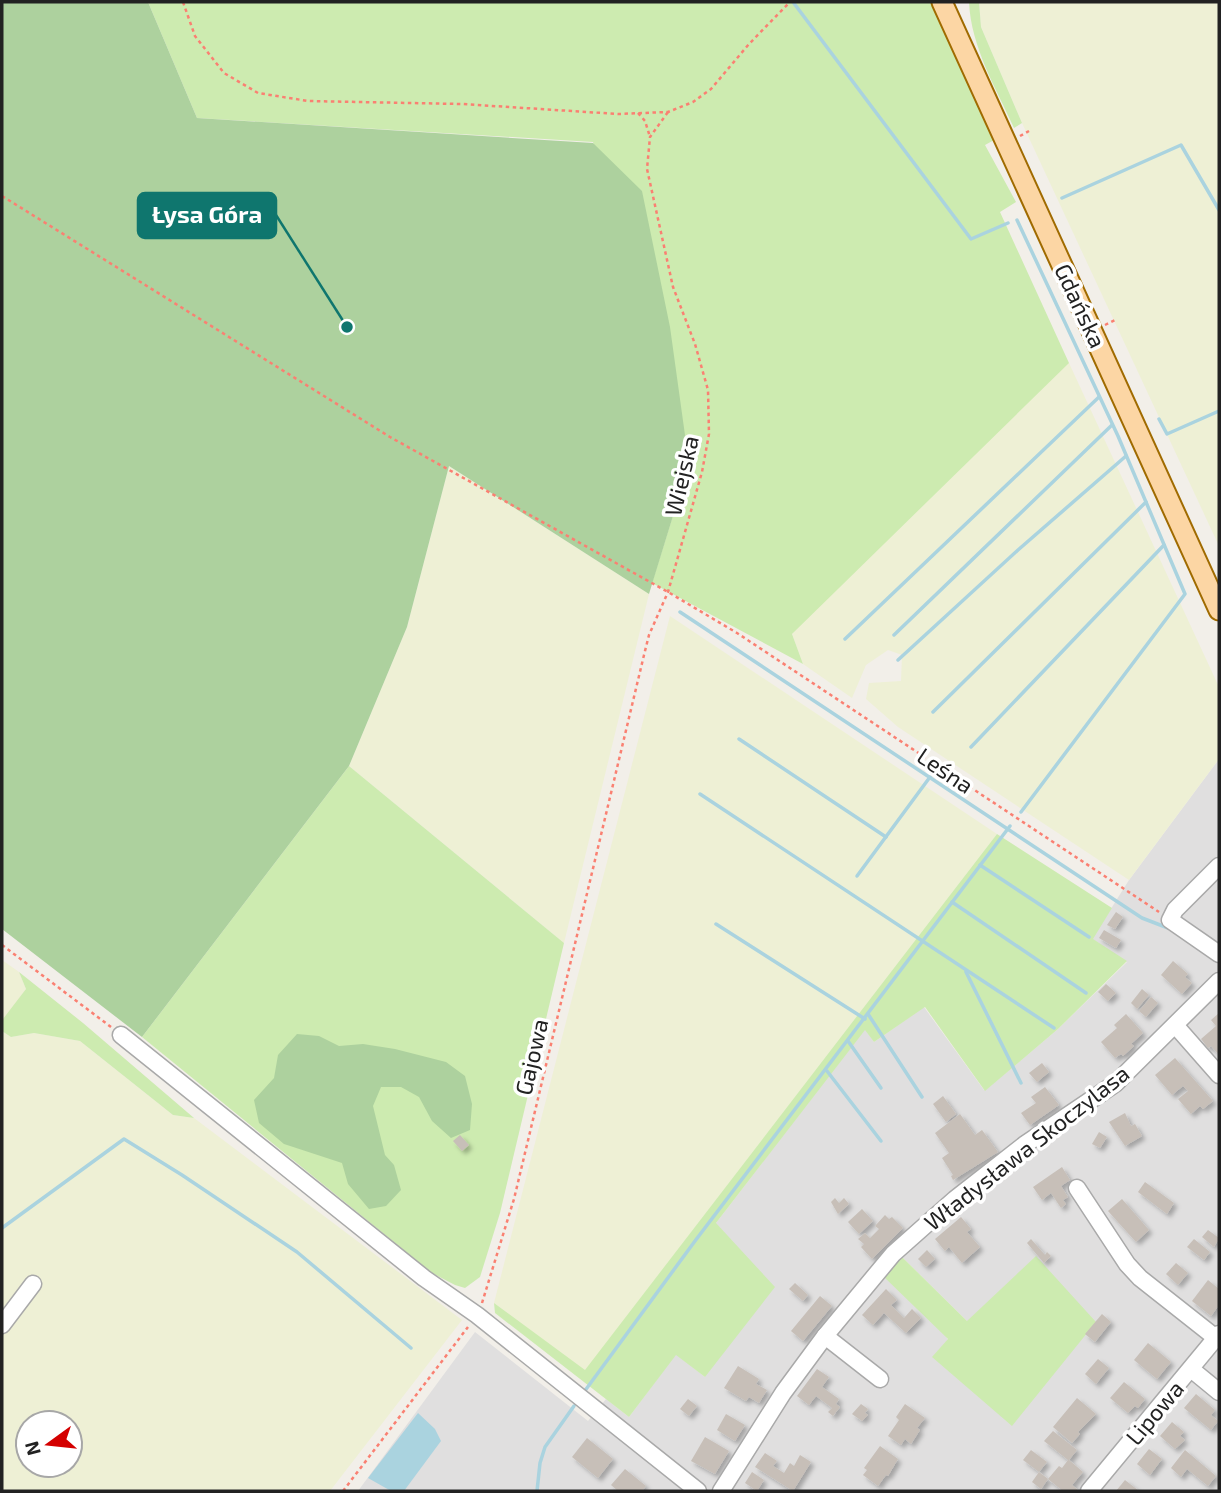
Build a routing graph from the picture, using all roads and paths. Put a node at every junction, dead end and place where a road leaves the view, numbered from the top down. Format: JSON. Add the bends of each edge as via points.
{"nodes":[{"id":1,"x":183,"y":2,"type":"edge"},
{"id":2,"x":790,"y":2,"type":"edge"},
{"id":3,"x":942,"y":2,"type":"edge"},
{"id":4,"x":668,"y":112,"type":"junction"},
{"id":5,"x":638,"y":113,"type":"junction"},
{"id":6,"x":650,"y":137,"type":"junction"},
{"id":7,"x":2,"y":195,"type":"edge"},
{"id":8,"x":668,"y":592,"type":"junction"},
{"id":9,"x":1219,"y":610,"type":"edge"},
{"id":10,"x":1219,"y":866,"type":"edge"},
{"id":11,"x":1170,"y":920,"type":"junction"},
{"id":12,"x":2,"y":945,"type":"edge"},
{"id":13,"x":1219,"y":954,"type":"edge"},
{"id":14,"x":1219,"y":981,"type":"edge"},
{"id":15,"x":1175,"y":1025,"type":"junction"},
{"id":16,"x":121,"y":1035,"type":"joint"},
{"id":17,"x":1219,"y":1075,"type":"edge"},
{"id":18,"x":1077,"y":1188,"type":"dead end"},
{"id":19,"x":33,"y":1284,"type":"dead end"},
{"id":20,"x":477,"y":1315,"type":"junction"},
{"id":21,"x":2,"y":1325,"type":"edge"},
{"id":22,"x":825,"y":1336,"type":"junction"},
{"id":23,"x":1218,"y":1336,"type":"edge"},
{"id":24,"x":1191,"y":1369,"type":"junction"},
{"id":25,"x":880,"y":1379,"type":"dead end"},
{"id":26,"x":1219,"y":1392,"type":"edge"},
{"id":27,"x":343,"y":1491,"type":"edge"},
{"id":28,"x":698,"y":1491,"type":"edge"},
{"id":29,"x":721,"y":1491,"type":"edge"},
{"id":30,"x":1089,"y":1491,"type":"edge"}],
"edges":[{"from":1,"to":5,"type":"path","via":[[195,36],[224,73],[258,93],[308,101]]},
{"from":2,"to":4,"type":"path","via":[[710,89]]},
{"from":3,"to":9,"type":"main road","name":"Gdańska"},
{"from":4,"to":5,"type":"path"},
{"from":4,"to":6,"type":"path"},
{"from":5,"to":6,"type":"path"},
{"from":6,"to":8,"type":"path","name":"Wiejska","via":[[648,169],[673,287],[708,390],[709,434],[702,472]]},
{"from":7,"to":8,"type":"path","name":"Leśna","via":[[390,437]]},
{"from":8,"to":11,"type":"path","name":"Leśna"},
{"from":8,"to":20,"type":"path","name":"Gajowa","via":[[647,645],[514,1199]]},
{"from":10,"to":11,"type":"street"},
{"from":11,"to":13,"type":"street"},
{"from":12,"to":16,"type":"path"},
{"from":14,"to":15,"type":"street","name":"Władysława Skoczylasa"},
{"from":15,"to":17,"type":"street"},
{"from":15,"to":22,"type":"street","name":"Władysława Skoczylasa","via":[[1116,1083],[1024,1145],[893,1254]]},
{"from":16,"to":20,"type":"street","via":[[424,1278]]},
{"from":18,"to":23,"type":"street","via":[[1140,1278]]},
{"from":19,"to":21,"type":"street"},
{"from":20,"to":27,"type":"path","name":"Gajowa"},
{"from":20,"to":28,"type":"street"},
{"from":22,"to":25,"type":"street"},
{"from":22,"to":29,"type":"street","name":"Władysława Skoczylasa"},
{"from":23,"to":24,"type":"street","name":"Lipowa"},
{"from":24,"to":26,"type":"street"},
{"from":24,"to":30,"type":"street","name":"Lipowa"}]}
